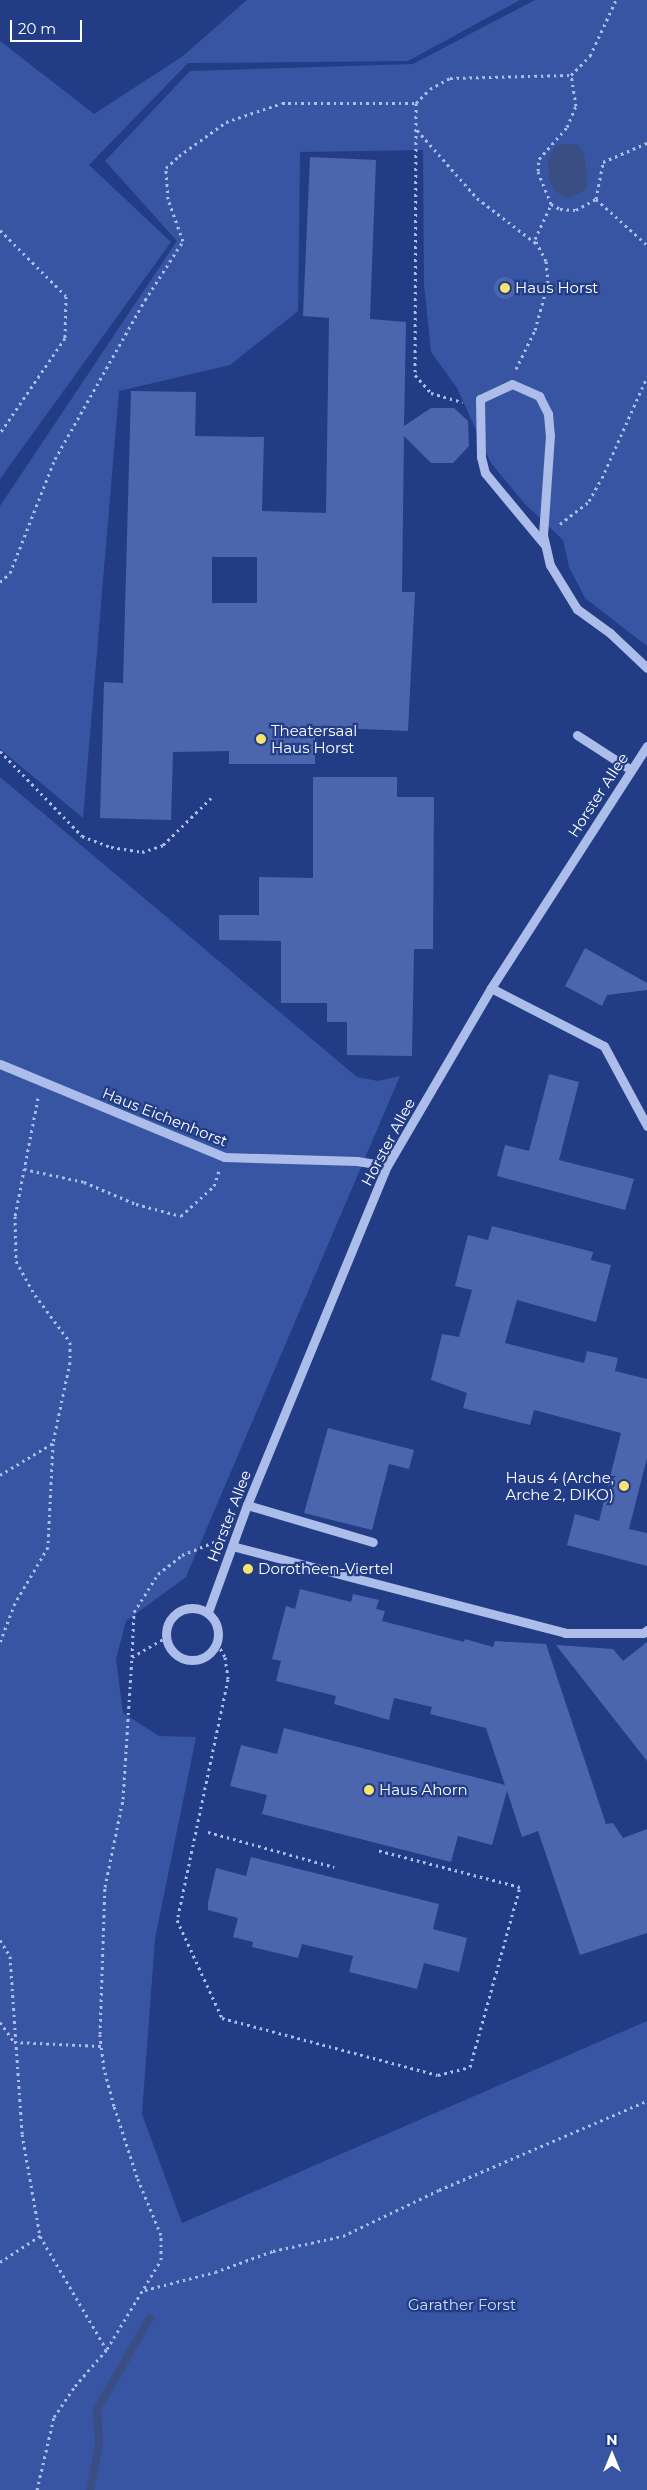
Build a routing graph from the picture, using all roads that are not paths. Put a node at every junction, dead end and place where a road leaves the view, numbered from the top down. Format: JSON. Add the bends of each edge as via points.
{"nodes":[{"id":1,"x":543,"y":540,"type":"junction"},
{"id":2,"x":647,"y":668,"type":"edge"},
{"id":3,"x":577,"y":735,"type":"dead end"},
{"id":4,"x":647,"y":746,"type":"edge"},
{"id":5,"x":631,"y":770,"type":"junction"},
{"id":6,"x":492,"y":988,"type":"junction"},
{"id":7,"x":0,"y":1064,"type":"edge"},
{"id":8,"x":647,"y":1126,"type":"edge"},
{"id":9,"x":387,"y":1166,"type":"junction"},
{"id":10,"x":247,"y":1505,"type":"junction"},
{"id":11,"x":373,"y":1542,"type":"dead end"},
{"id":12,"x":232,"y":1546,"type":"junction"},
{"id":13,"x":208,"y":1612,"type":"junction"},
{"id":14,"x":647,"y":1630,"type":"edge"}],
"edges":[{"from":1,"to":1,"type":"street","via":[[550,435],[548,414],[539,396],[512,384],[480,399],[485,473]]},
{"from":1,"to":2,"type":"street","via":[[550,565],[577,609],[610,633]]},
{"from":3,"to":5,"type":"street"},
{"from":4,"to":5,"type":"street","name":"Horster Allee"},
{"from":5,"to":6,"type":"street","name":"Horster Allee"},
{"from":6,"to":8,"type":"street","via":[[604,1046]]},
{"from":6,"to":9,"type":"street","name":"Horster Allee"},
{"from":7,"to":9,"type":"street","name":"Haus Eichenhorst","via":[[224,1157],[357,1161]]},
{"from":9,"to":10,"type":"street","name":"Horster Allee"},
{"from":10,"to":11,"type":"street"},
{"from":10,"to":12,"type":"street","name":"Horster Allee"},
{"from":12,"to":13,"type":"street","name":"Horster Allee"},
{"from":12,"to":14,"type":"street","via":[[565,1633],[643,1633]]},
{"from":13,"to":13,"type":"street","via":[[218,1626],[217,1643],[207,1656],[190,1660],[174,1653],[166,1637],[166,1628],[176,1613],[192,1608]]}]}
